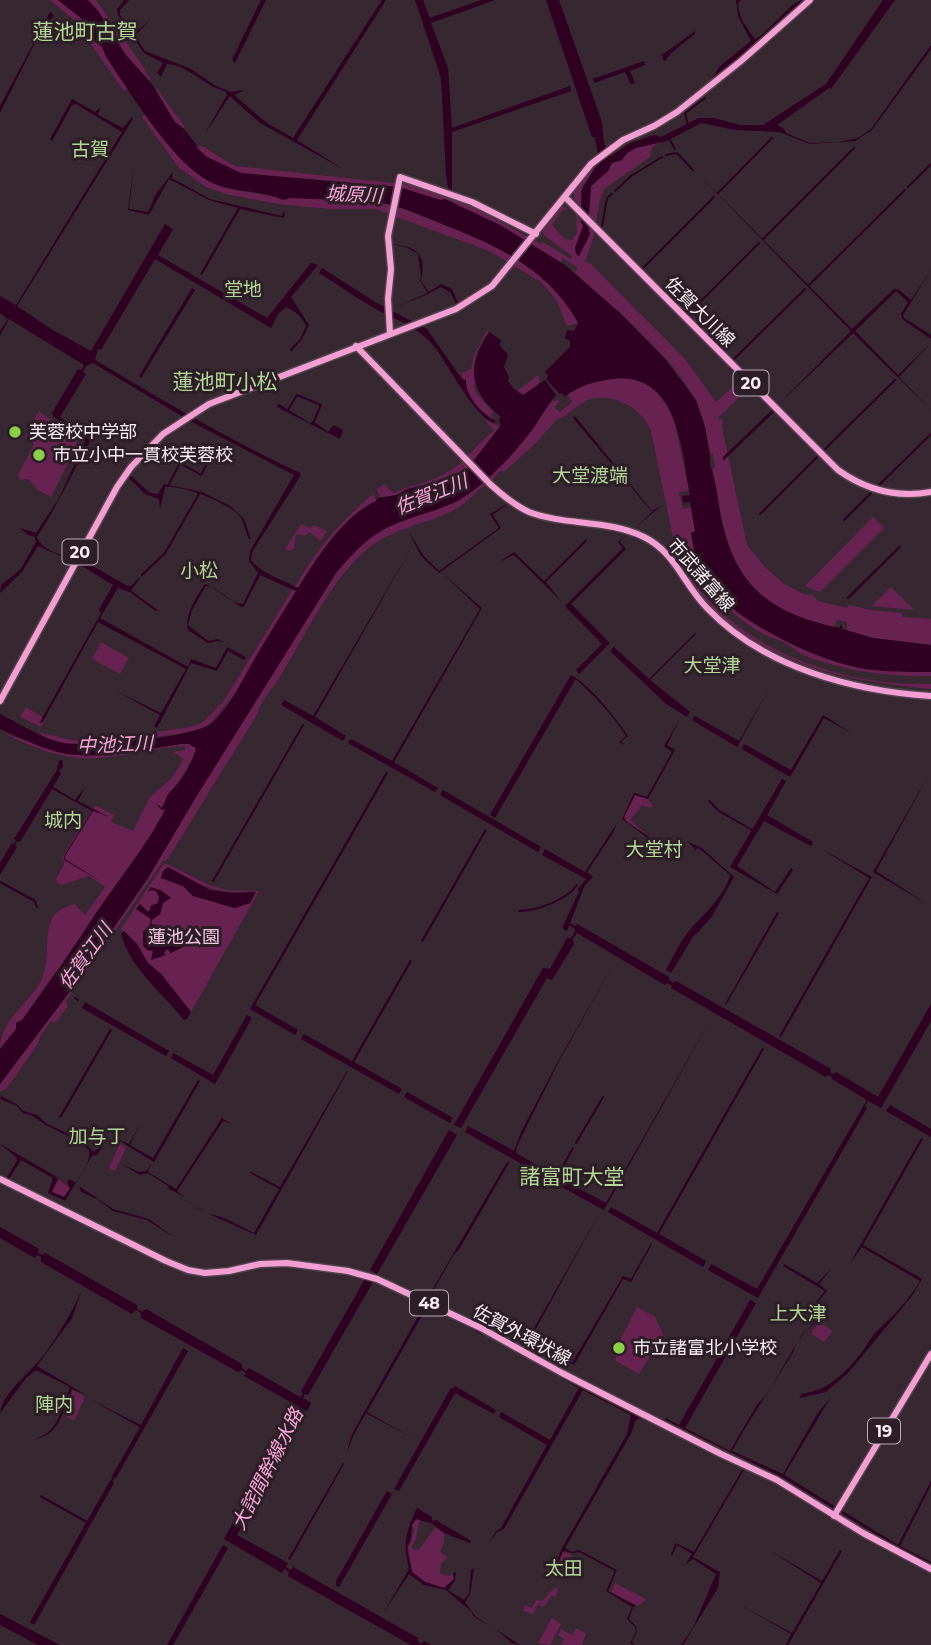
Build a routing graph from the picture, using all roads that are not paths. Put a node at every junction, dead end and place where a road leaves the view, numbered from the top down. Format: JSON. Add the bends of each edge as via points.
{"nodes":[{"id":1,"x":810,"y":0,"type":"edge"},
{"id":2,"x":565,"y":197,"type":"junction"},
{"id":3,"x":536,"y":234,"type":"junction"},
{"id":4,"x":390,"y":334,"type":"junction"},
{"id":5,"x":356,"y":346,"type":"junction"},
{"id":6,"x":931,"y":492,"type":"edge"},
{"id":7,"x":931,"y":693,"type":"edge"},
{"id":8,"x":0,"y":701,"type":"edge"},
{"id":9,"x":0,"y":1179,"type":"edge"},
{"id":10,"x":931,"y":1354,"type":"edge"},
{"id":11,"x":837,"y":1512,"type":"junction"},
{"id":12,"x":931,"y":1569,"type":"edge"}],
"edges":[{"from":1,"to":2,"type":"main road","via":[[677,112],[594,161]]},
{"from":2,"to":3,"type":"main road","number":"20"},
{"from":2,"to":6,"type":"main road","name":"佐賀大川線","number":"20","via":[[838,470],[882,491]]},
{"from":3,"to":4,"type":"main road","number":"20","via":[[509,268],[476,298]]},
{"from":3,"to":4,"type":"main road","via":[[472,202],[399,179],[388,236]]},
{"from":4,"to":5,"type":"main road","number":"20"},
{"from":5,"to":7,"type":"main road","name":"市武諸富線","via":[[514,504],[530,512],[644,537],[673,560],[707,609],[744,638],[797,668],[910,694]]},
{"from":5,"to":8,"type":"main road","number":"20","via":[[209,404],[146,449],[117,487]]},
{"from":9,"to":11,"type":"main road","name":"佐賀外環状線","number":"48","via":[[188,1270],[219,1272],[287,1264],[377,1279]]},
{"from":10,"to":11,"type":"main road","number":"19"},
{"from":11,"to":12,"type":"main road","name":"佐賀外環状線","number":"48"}]}
